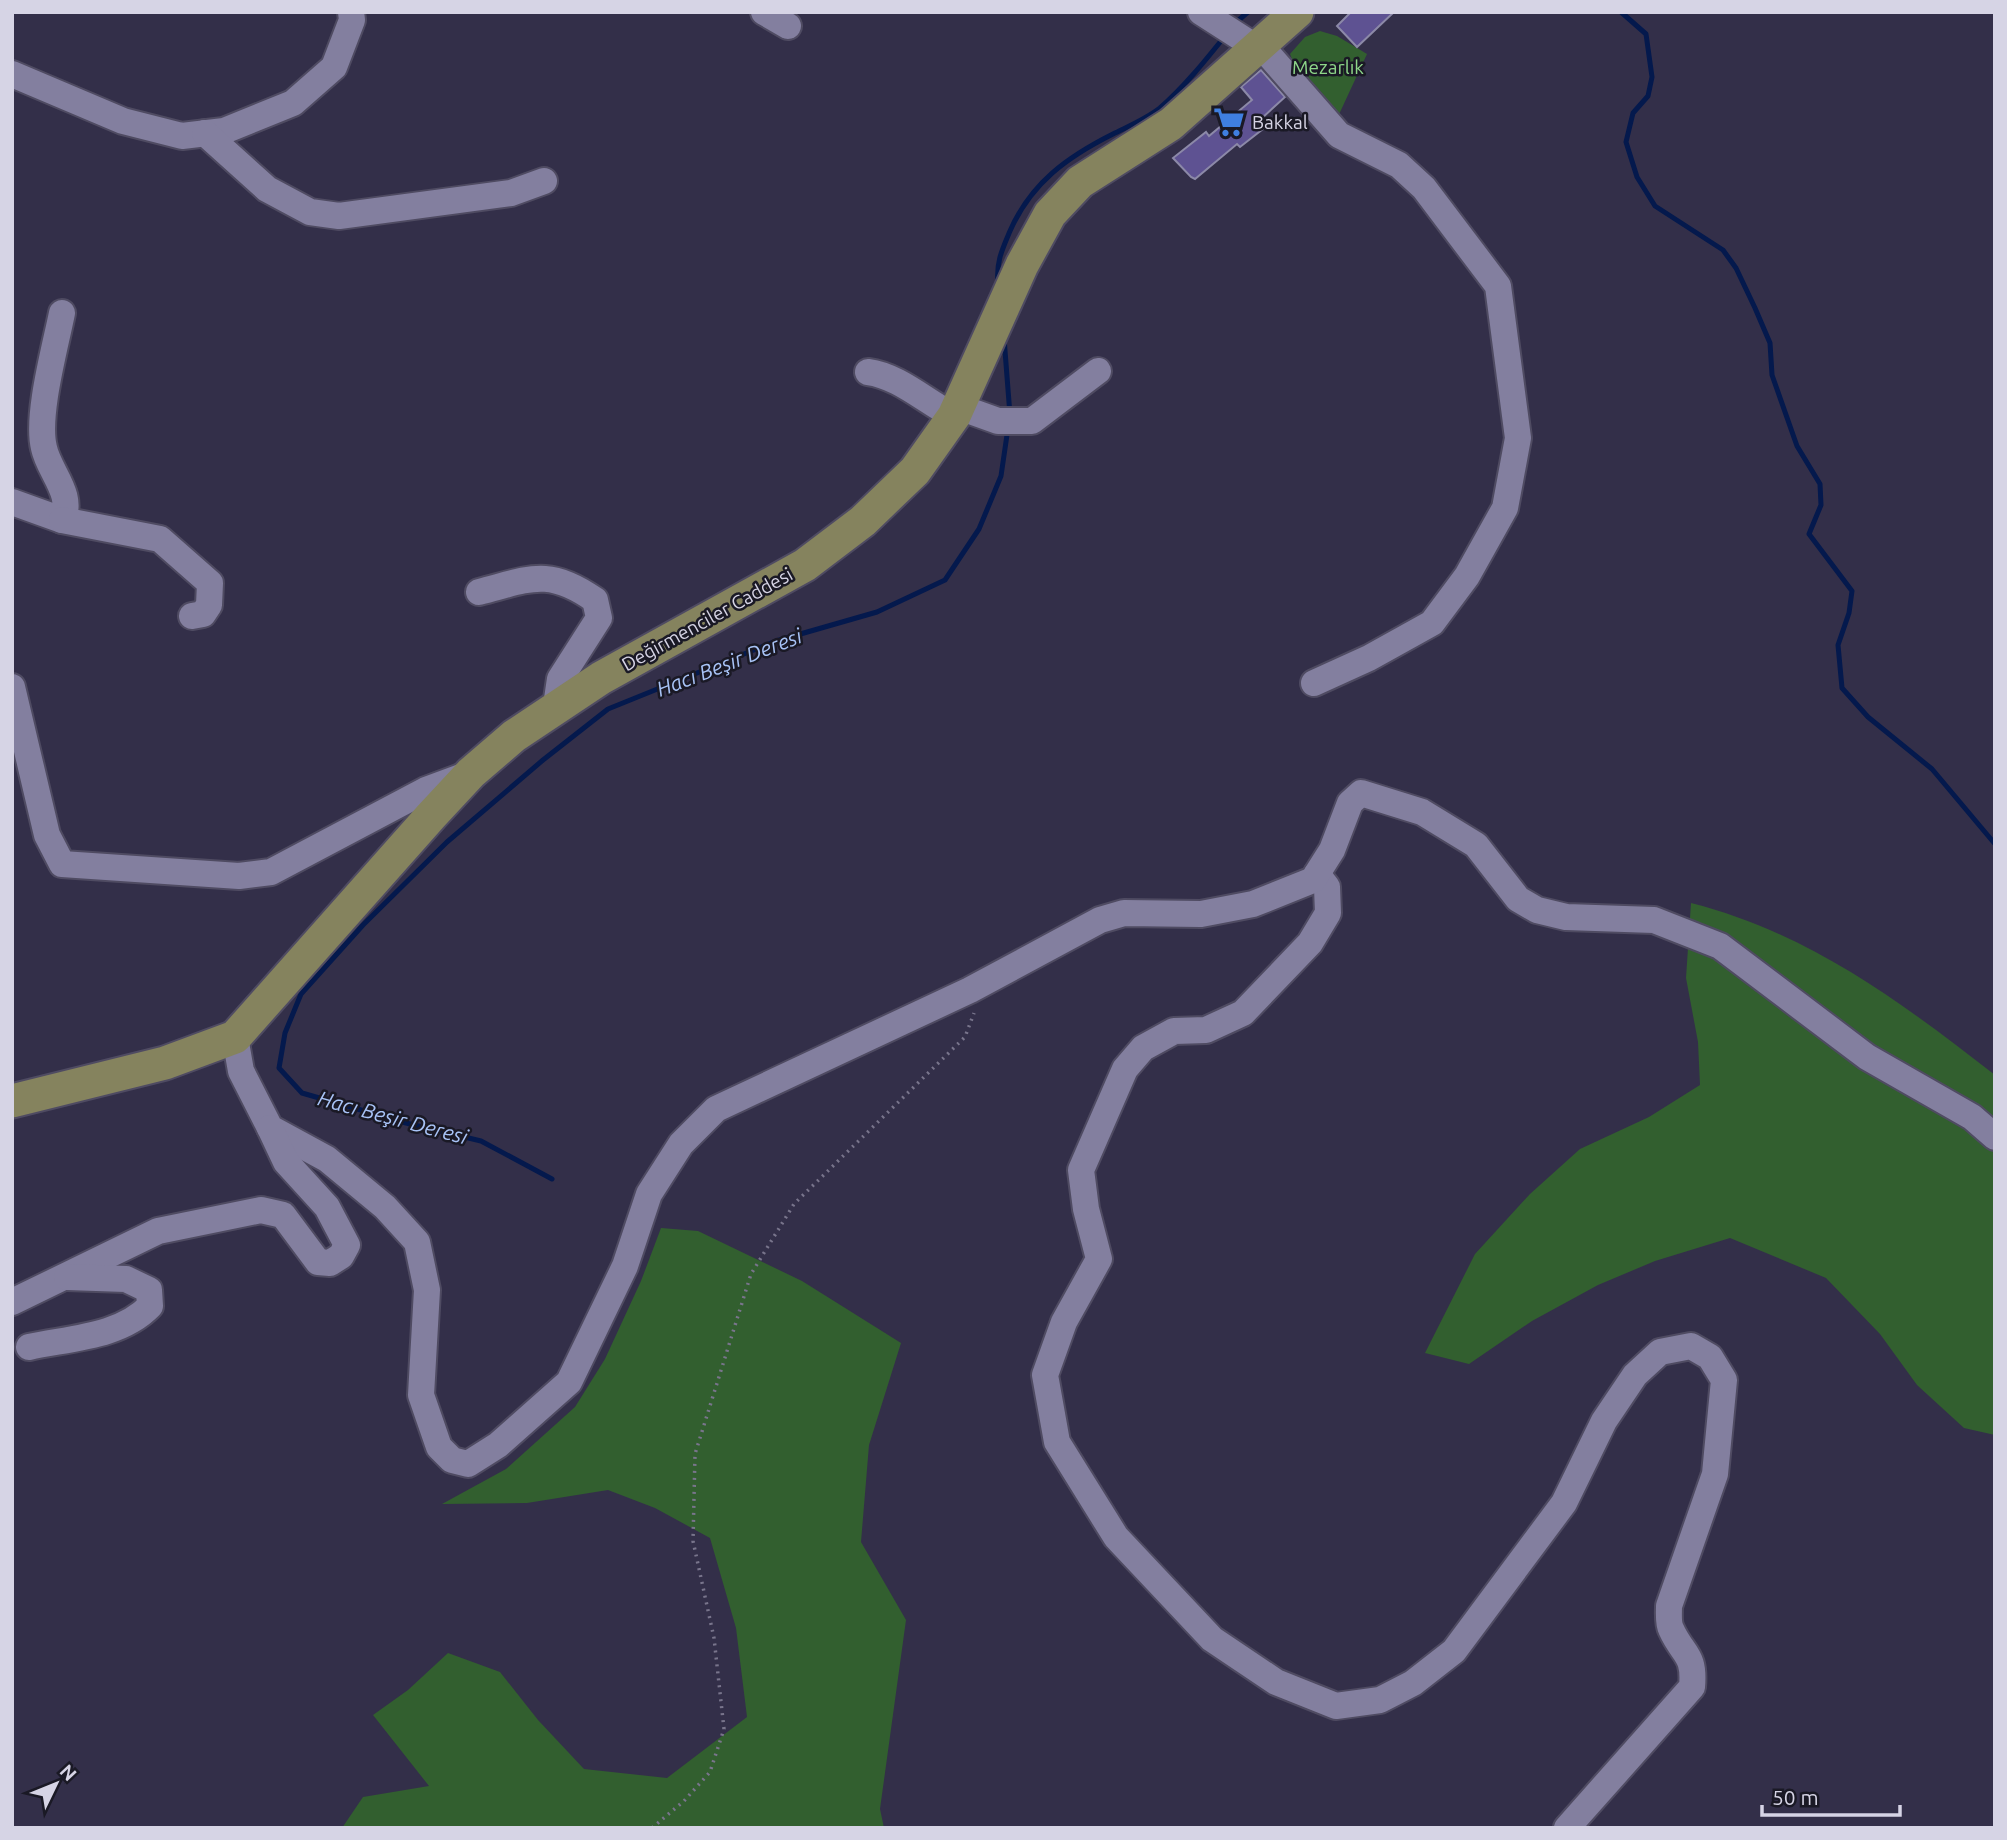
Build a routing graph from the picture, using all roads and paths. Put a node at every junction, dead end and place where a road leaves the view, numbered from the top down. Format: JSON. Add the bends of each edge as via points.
{"nodes":[{"id":1,"x":351,"y":12,"type":"edge"},
{"id":2,"x":764,"y":12,"type":"edge"},
{"id":3,"x":1297,"y":12,"type":"edge"},
{"id":4,"x":1207,"y":17,"type":"edge"},
{"id":5,"x":788,"y":26,"type":"dead end"},
{"id":6,"x":1253,"y":45,"type":"junction"},
{"id":7,"x":12,"y":74,"type":"edge"},
{"id":8,"x":205,"y":133,"type":"junction"},
{"id":9,"x":544,"y":181,"type":"dead end"},
{"id":10,"x":62,"y":313,"type":"dead end"},
{"id":11,"x":1098,"y":371,"type":"dead end"},
{"id":12,"x":868,"y":372,"type":"dead end"},
{"id":13,"x":957,"y":412,"type":"junction"},
{"id":14,"x":12,"y":502,"type":"edge"},
{"id":15,"x":62,"y":520,"type":"junction"},
{"id":16,"x":479,"y":592,"type":"dead end"},
{"id":17,"x":192,"y":616,"type":"dead end"},
{"id":18,"x":1314,"y":683,"type":"dead end"},
{"id":19,"x":12,"y":687,"type":"edge"},
{"id":20,"x":556,"y":706,"type":"junction"},
{"id":21,"x":471,"y":773,"type":"junction"},
{"id":22,"x":1317,"y":874,"type":"junction"},
{"id":23,"x":970,"y":990,"type":"junction"},
{"id":24,"x":235,"y":1037,"type":"junction"},
{"id":25,"x":12,"y":1101,"type":"edge"},
{"id":26,"x":270,"y":1128,"type":"junction"},
{"id":27,"x":1995,"y":1137,"type":"edge"},
{"id":28,"x":62,"y":1277,"type":"junction"},
{"id":29,"x":12,"y":1302,"type":"edge"},
{"id":30,"x":29,"y":1347,"type":"dead end"},
{"id":31,"x":652,"y":1828,"type":"edge"},
{"id":32,"x":1567,"y":1828,"type":"edge"}],
"edges":[{"from":1,"to":8,"type":"street","via":[[334,67],[293,103],[224,131]]},
{"from":2,"to":5,"type":"street"},
{"from":3,"to":6,"type":"main road","name":"Değirmenciler Caddesi"},
{"from":4,"to":6,"type":"street"},
{"from":6,"to":13,"type":"main road","name":"Değirmenciler Caddesi","via":[[1171,124],[1080,182],[1050,214],[1022,265]]},
{"from":6,"to":18,"type":"street","via":[[1339,135],[1399,165],[1424,188],[1498,286],[1518,439],[1505,508],[1467,576],[1432,623]]},
{"from":7,"to":8,"type":"street","via":[[123,121],[182,136]]},
{"from":8,"to":9,"type":"street","via":[[267,189],[310,212],[339,216],[511,193]]},
{"from":10,"to":15,"type":"street","via":[[41,426],[44,450],[66,498]]},
{"from":11,"to":13,"type":"street","via":[[1032,421],[998,421]]},
{"from":12,"to":13,"type":"street","via":[[885,374],[926,402]]},
{"from":13,"to":20,"type":"main road","name":"Değirmenciler Caddesi","via":[[915,471],[834,545]]},
{"from":14,"to":15,"type":"street"},
{"from":15,"to":17,"type":"street","via":[[160,539],[178,551],[210,583],[209,605],[203,614]]},
{"from":16,"to":20,"type":"street","via":[[540,577],[572,584],[595,600],[599,618],[560,678]]},
{"from":19,"to":21,"type":"street","via":[[47,835],[62,864],[239,876],[271,872],[426,790]]},
{"from":20,"to":21,"type":"main road","name":"Değirmenciler Caddesi"},
{"from":21,"to":24,"type":"main road","name":"Değirmenciler Caddesi"},
{"from":22,"to":23,"type":"street","via":[[1313,880],[1253,904],[1201,914],[1124,913],[1100,920]]},
{"from":22,"to":27,"type":"street","via":[[1350,803],[1361,793],[1422,812],[1476,845],[1518,899],[1537,910],[1566,917],[1654,920],[1720,946],[1867,1057],[1972,1117]]},
{"from":22,"to":32,"type":"street","via":[[1326,887],[1328,913],[1310,943],[1243,1013],[1206,1030],[1174,1031],[1143,1048],[1125,1069],[1081,1170],[1099,1259],[1064,1322],[1045,1375],[1057,1442],[1115,1537],[1212,1639],[1276,1682],[1336,1706],[1380,1700],[1413,1683],[1454,1651],[1564,1503],[1604,1421],[1635,1375],[1660,1352],[1691,1346],[1710,1357],[1724,1380],[1715,1474],[1668,1606],[1670,1628],[1694,1668],[1692,1687]]},
{"from":23,"to":26,"type":"street","via":[[716,1108],[681,1144],[649,1194],[625,1266],[569,1382],[498,1445],[468,1464],[452,1460],[439,1447],[421,1395],[427,1290],[416,1242],[385,1207],[327,1159]]},
{"from":23,"to":31,"type":"path","via":[[975,1016],[965,1037],[794,1204],[751,1274],[695,1454],[693,1541],[714,1639],[724,1729],[710,1772]]},
{"from":24,"to":25,"type":"main road","name":"Değirmenciler Caddesi","via":[[164,1063]]},
{"from":24,"to":26,"type":"street","via":[[241,1070]]},
{"from":26,"to":28,"type":"street","via":[[286,1162],[327,1207],[347,1245],[341,1256],[330,1263],[318,1262],[283,1215],[261,1210],[158,1231]]},
{"from":28,"to":29,"type":"street"},
{"from":28,"to":30,"type":"street","via":[[127,1279],[149,1290],[150,1306],[138,1319],[111,1330]]}]}
